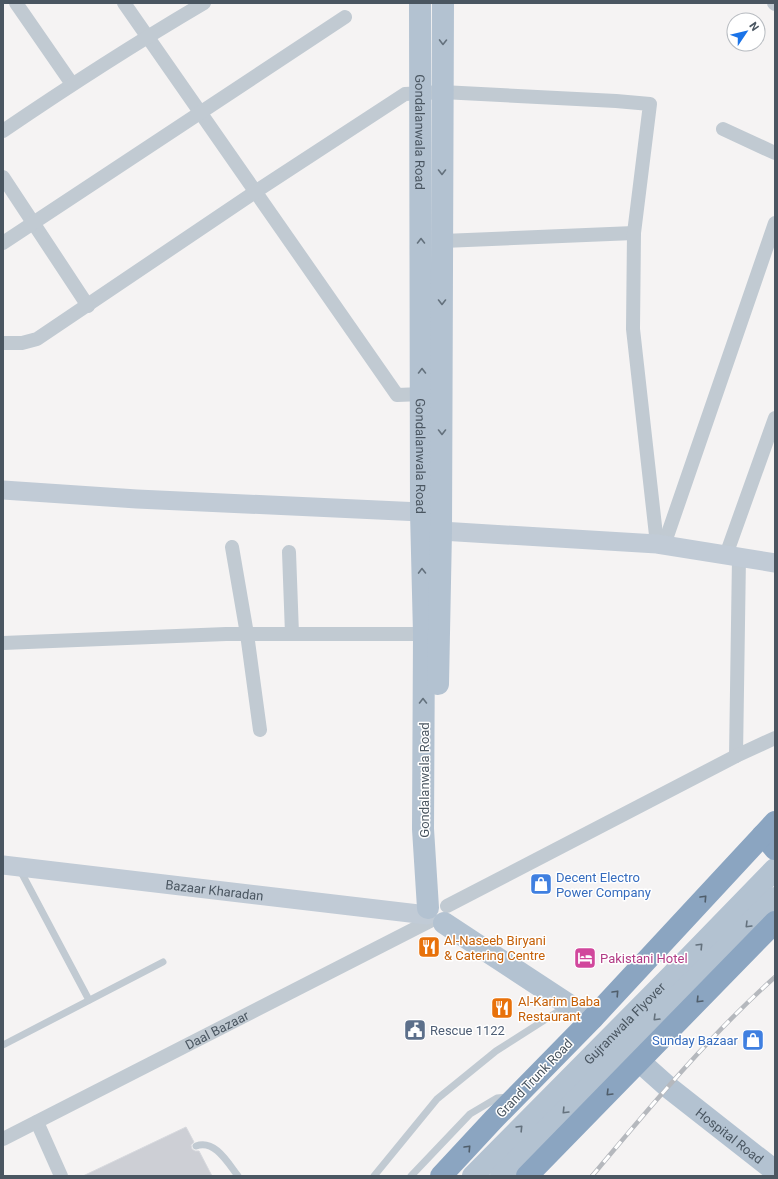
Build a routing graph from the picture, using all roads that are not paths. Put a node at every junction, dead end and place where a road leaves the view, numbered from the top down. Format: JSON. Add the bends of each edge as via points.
{"nodes":[{"id":1,"x":16,"y":3,"type":"edge"},
{"id":2,"x":124,"y":3,"type":"edge"},
{"id":3,"x":204,"y":3,"type":"edge"},
{"id":4,"x":420,"y":3,"type":"edge"},
{"id":5,"x":443,"y":3,"type":"edge"},
{"id":6,"x":345,"y":17,"type":"dead end"},
{"id":7,"x":147,"y":37,"type":"junction"},
{"id":8,"x":72,"y":84,"type":"junction"},
{"id":9,"x":432,"y":93,"type":"junction"},
{"id":10,"x":200,"y":112,"type":"junction"},
{"id":11,"x":723,"y":129,"type":"dead end"},
{"id":12,"x":3,"y":131,"type":"edge"},
{"id":13,"x":775,"y":153,"type":"edge"},
{"id":14,"x":3,"y":177,"type":"edge"},
{"id":15,"x":255,"y":192,"type":"junction"},
{"id":16,"x":33,"y":223,"type":"junction"},
{"id":17,"x":775,"y":223,"type":"edge"},
{"id":18,"x":634,"y":233,"type":"junction"},
{"id":19,"x":443,"y":241,"type":"junction"},
{"id":20,"x":3,"y":243,"type":"edge"},
{"id":21,"x":88,"y":306,"type":"junction"},
{"id":22,"x":3,"y":343,"type":"edge"},
{"id":23,"x":422,"y":394,"type":"junction"},
{"id":24,"x":775,"y":418,"type":"edge"},
{"id":25,"x":3,"y":490,"type":"edge"},
{"id":26,"x":422,"y":512,"type":"junction"},
{"id":27,"x":441,"y":531,"type":"junction"},
{"id":28,"x":661,"y":544,"type":"junction"},
{"id":29,"x":232,"y":547,"type":"dead end"},
{"id":30,"x":289,"y":552,"type":"dead end"},
{"id":31,"x":733,"y":556,"type":"junction"},
{"id":32,"x":775,"y":563,"type":"edge"},
{"id":33,"x":247,"y":634,"type":"junction"},
{"id":34,"x":292,"y":634,"type":"junction"},
{"id":35,"x":424,"y":634,"type":"junction"},
{"id":36,"x":3,"y":643,"type":"edge"},
{"id":37,"x":260,"y":730,"type":"dead end"},
{"id":38,"x":775,"y":738,"type":"edge"},
{"id":39,"x":736,"y":756,"type":"junction"},
{"id":40,"x":771,"y":835,"type":"edge"},
{"id":41,"x":10,"y":866,"type":"edge"},
{"id":42,"x":775,"y":869,"type":"edge"},
{"id":43,"x":775,"y":898,"type":"edge"},
{"id":44,"x":436,"y":913,"type":"junction"},
{"id":45,"x":775,"y":922,"type":"edge"},
{"id":46,"x":163,"y":962,"type":"dead end"},
{"id":47,"x":89,"y":1000,"type":"junction"},
{"id":48,"x":569,"y":1004,"type":"junction"},
{"id":49,"x":593,"y":1018,"type":"junction"},
{"id":50,"x":3,"y":1045,"type":"edge"},
{"id":51,"x":640,"y":1062,"type":"junction"},
{"id":52,"x":516,"y":1097,"type":"junction"},
{"id":53,"x":37,"y":1122,"type":"junction"},
{"id":54,"x":3,"y":1139,"type":"edge"},
{"id":55,"x":196,"y":1146,"type":"dead end"},
{"id":56,"x":775,"y":1171,"type":"edge"},
{"id":57,"x":61,"y":1176,"type":"edge"},
{"id":58,"x":238,"y":1176,"type":"edge"},
{"id":59,"x":374,"y":1176,"type":"edge"},
{"id":60,"x":411,"y":1176,"type":"edge"},
{"id":61,"x":441,"y":1176,"type":"edge"},
{"id":62,"x":473,"y":1176,"type":"edge"},
{"id":63,"x":501,"y":1176,"type":"edge"},
{"id":64,"x":527,"y":1176,"type":"edge"}],
"edges":[{"from":1,"to":8,"type":"street"},
{"from":2,"to":7,"type":"street"},
{"from":3,"to":7,"type":"street"},
{"from":4,"to":9,"type":"main road","name":"Gondalanwala Road"},
{"from":5,"to":9,"type":"main road","name":"Gondalanwala Road","one_way":true},
{"from":6,"to":10,"type":"street"},
{"from":7,"to":8,"type":"street"},
{"from":7,"to":10,"type":"street"},
{"from":8,"to":12,"type":"street"},
{"from":9,"to":15,"type":"street","via":[[405,94]]},
{"from":9,"to":18,"type":"street","via":[[650,104]]},
{"from":9,"to":19,"type":"main road","name":"Gondalanwala Road","one_way":true},
{"from":23,"to":9,"type":"main road","name":"Gondalanwala Road","one_way":true},
{"from":10,"to":15,"type":"street"},
{"from":10,"to":16,"type":"street"},
{"from":11,"to":13,"type":"street"},
{"from":14,"to":16,"type":"street"},
{"from":15,"to":21,"type":"street"},
{"from":15,"to":23,"type":"street","via":[[397,395]]},
{"from":16,"to":20,"type":"street"},
{"from":16,"to":21,"type":"street"},
{"from":17,"to":28,"type":"street"},
{"from":18,"to":19,"type":"street"},
{"from":18,"to":28,"type":"street","via":[[633,329]]},
{"from":19,"to":27,"type":"main road","name":"Gondalanwala Road","one_way":true},
{"from":21,"to":22,"type":"street","via":[[37,339],[22,343]]},
{"from":23,"to":26,"type":"main road","name":"Gondalanwala Road"},
{"from":24,"to":31,"type":"street"},
{"from":25,"to":26,"type":"street"},
{"from":26,"to":27,"type":"street"},
{"from":35,"to":26,"type":"main road","name":"Gondalanwala Road","one_way":true},
{"from":27,"to":28,"type":"street"},
{"from":27,"to":44,"type":"main road","name":"Gondalanwala Road"},
{"from":28,"to":31,"type":"street"},
{"from":29,"to":33,"type":"street"},
{"from":30,"to":34,"type":"street"},
{"from":31,"to":32,"type":"street"},
{"from":31,"to":39,"type":"street"},
{"from":33,"to":34,"type":"street"},
{"from":33,"to":36,"type":"street"},
{"from":33,"to":37,"type":"street"},
{"from":34,"to":35,"type":"street"},
{"from":44,"to":35,"type":"main road","name":"Gondalanwala Road","one_way":true,"via":[[423,829]]},
{"from":38,"to":39,"type":"street","name":"Daal Bazaar"},
{"from":39,"to":44,"type":"street","name":"Daal Bazaar"},
{"from":49,"to":40,"type":"highway","name":"Grand Trunk Road","one_way":true},
{"from":41,"to":44,"type":"street","name":"Bazaar Kharadan"},
{"from":41,"to":47,"type":"lane"},
{"from":62,"to":42,"type":"main road","name":"Gujranwala Flyover","one_way":true},
{"from":43,"to":63,"type":"main road","name":"Gujranwala Flyover","one_way":true},
{"from":44,"to":48,"type":"main road"},
{"from":44,"to":53,"type":"street","name":"Daal Bazaar"},
{"from":45,"to":51,"type":"highway","one_way":true},
{"from":46,"to":47,"type":"lane"},
{"from":47,"to":50,"type":"lane"},
{"from":48,"to":49,"type":"main road"},
{"from":48,"to":59,"type":"lane","via":[[496,1051],[437,1099]]},
{"from":49,"to":52,"type":"highway","name":"Grand Trunk Road"},
{"from":51,"to":56,"type":"main road","name":"Hospital Road"},
{"from":51,"to":64,"type":"highway","one_way":true},
{"from":52,"to":60,"type":"lane","via":[[497,1098],[470,1114]]},
{"from":61,"to":52,"type":"highway","name":"Grand Trunk Road","one_way":true},
{"from":53,"to":54,"type":"street","name":"Daal Bazaar"},
{"from":53,"to":57,"type":"street"},
{"from":55,"to":58,"type":"lane","via":[[206,1144],[215,1148]]}]}
